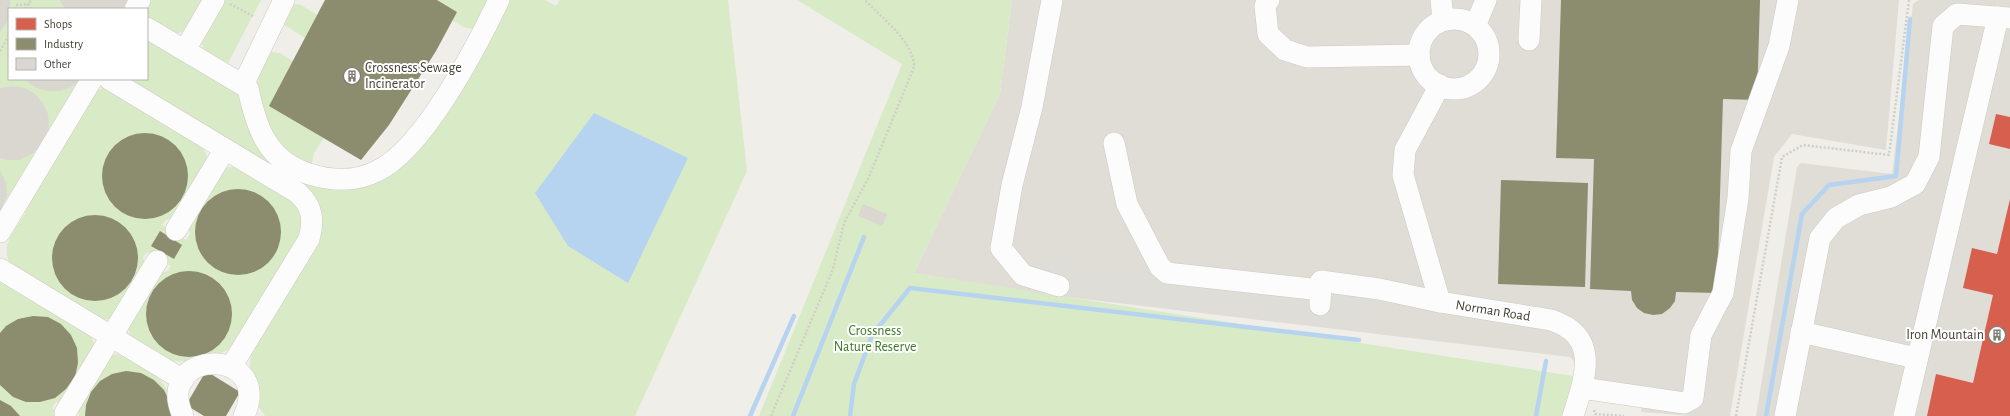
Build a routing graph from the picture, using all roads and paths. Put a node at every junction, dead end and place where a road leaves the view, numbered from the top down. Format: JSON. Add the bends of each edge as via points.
{"nodes":[{"id":1,"x":31,"y":0,"type":"edge"},
{"id":2,"x":284,"y":0,"type":"edge"},
{"id":3,"x":499,"y":0,"type":"edge"},
{"id":4,"x":864,"y":0,"type":"edge"},
{"id":5,"x":1052,"y":0,"type":"edge"},
{"id":6,"x":1269,"y":0,"type":"edge"},
{"id":7,"x":1486,"y":0,"type":"edge"},
{"id":8,"x":1531,"y":0,"type":"edge"},
{"id":9,"x":1788,"y":0,"type":"edge"},
{"id":10,"x":1909,"y":0,"type":"edge"},
{"id":11,"x":222,"y":2,"type":"edge"},
{"id":12,"x":28,"y":4,"type":"junction"},
{"id":13,"x":16,"y":5,"type":"dead end"},
{"id":14,"x":26,"y":8,"type":"edge"},
{"id":15,"x":30,"y":8,"type":"edge"},
{"id":16,"x":1442,"y":9,"type":"edge"},
{"id":17,"x":253,"y":16,"type":"dead end"},
{"id":18,"x":2004,"y":18,"type":"edge"},
{"id":19,"x":1475,"y":26,"type":"junction"},
{"id":20,"x":148,"y":29,"type":"edge"},
{"id":21,"x":8,"y":38,"type":"edge"},
{"id":22,"x":1529,"y":40,"type":"dead end"},
{"id":23,"x":185,"y":50,"type":"junction"},
{"id":24,"x":0,"y":51,"type":"edge"},
{"id":25,"x":1419,"y":55,"type":"junction"},
{"id":26,"x":91,"y":80,"type":"edge"},
{"id":27,"x":111,"y":80,"type":"edge"},
{"id":28,"x":243,"y":85,"type":"junction"},
{"id":29,"x":1440,"y":85,"type":"junction"},
{"id":30,"x":1114,"y":143,"type":"dead end"},
{"id":31,"x":225,"y":149,"type":"junction"},
{"id":32,"x":176,"y":230,"type":"dead end"},
{"id":33,"x":0,"y":232,"type":"edge"},
{"id":34,"x":157,"y":261,"type":"dead end"},
{"id":35,"x":0,"y":269,"type":"edge"},
{"id":36,"x":1059,"y":286,"type":"dead end"},
{"id":37,"x":1440,"y":302,"type":"junction"},
{"id":38,"x":1801,"y":332,"type":"junction"},
{"id":39,"x":111,"y":337,"type":"junction"},
{"id":40,"x":1916,"y":358,"type":"junction"},
{"id":41,"x":231,"y":367,"type":"junction"},
{"id":42,"x":183,"y":380,"type":"junction"},
{"id":43,"x":1582,"y":388,"type":"junction"},
{"id":44,"x":1593,"y":407,"type":"dead end"},
{"id":45,"x":65,"y":413,"type":"dead end"},
{"id":46,"x":183,"y":416,"type":"edge"},
{"id":47,"x":244,"y":416,"type":"edge"},
{"id":48,"x":771,"y":416,"type":"edge"},
{"id":49,"x":1573,"y":416,"type":"edge"},
{"id":50,"x":1624,"y":416,"type":"edge"},
{"id":51,"x":1736,"y":416,"type":"edge"},
{"id":52,"x":1785,"y":416,"type":"edge"},
{"id":53,"x":1904,"y":416,"type":"edge"}],
"edges":[{"from":1,"to":12,"type":"path"},
{"from":2,"to":28,"type":"street"},
{"from":3,"to":28,"type":"street","via":[[485,29],[440,105],[418,136],[393,162],[365,177],[349,180],[320,178],[283,160],[259,131],[253,116],[248,88]]},
{"from":4,"to":48,"type":"path","via":[[907,44],[914,57],[914,67],[868,177],[844,223],[833,269]]},
{"from":5,"to":36,"type":"street","via":[[1001,248],[1023,275]]},
{"from":6,"to":25,"type":"street","via":[[1265,6],[1268,34],[1285,50],[1307,57]]},
{"from":7,"to":19,"type":"street"},
{"from":8,"to":22,"type":"street"},
{"from":9,"to":43,"type":"street","via":[[1779,46],[1741,151],[1738,198],[1723,292],[1701,335],[1693,398],[1684,403]]},
{"from":10,"to":51,"type":"path","via":[[1889,155],[1803,145],[1782,157]]},
{"from":11,"to":17,"type":"path"},
{"from":11,"to":23,"type":"street"},
{"from":12,"to":13,"type":"path"},
{"from":12,"to":14,"type":"path"},
{"from":12,"to":15,"type":"path"},
{"from":16,"to":19,"type":"street"},
{"from":16,"to":25,"type":"street","via":[[1420,40]]},
{"from":18,"to":38,"type":"street","via":[[1957,14],[1943,26],[1929,156],[1915,184],[1891,197],[1859,205],[1836,218],[1820,238]]},
{"from":18,"to":40,"type":"street"},
{"from":19,"to":29,"type":"street","via":[[1488,45],[1488,66],[1471,85],[1455,89]]},
{"from":20,"to":23,"type":"street"},
{"from":21,"to":24,"type":"path"},
{"from":23,"to":28,"type":"street"},
{"from":25,"to":29,"type":"street","via":[[1421,67]]},
{"from":26,"to":33,"type":"street"},
{"from":27,"to":31,"type":"street"},
{"from":29,"to":37,"type":"street","via":[[1405,150],[1403,175]]},
{"from":30,"to":37,"type":"street","name":"Norman Road","via":[[1127,204],[1160,267],[1167,273],[1321,292],[1379,289]]},
{"from":31,"to":32,"type":"street"},
{"from":31,"to":41,"type":"street","via":[[298,193],[310,208],[312,219],[309,239]]},
{"from":34,"to":39,"type":"street"},
{"from":35,"to":39,"type":"street"},
{"from":37,"to":43,"type":"street","name":"Norman Road","via":[[1552,320],[1566,325],[1576,334],[1583,346],[1586,359]]},
{"from":38,"to":40,"type":"street"},
{"from":38,"to":52,"type":"street"},
{"from":39,"to":42,"type":"street"},
{"from":39,"to":45,"type":"street"},
{"from":40,"to":53,"type":"street"},
{"from":41,"to":42,"type":"street","via":[[221,363],[208,363],[197,366]]},
{"from":41,"to":47,"type":"street","via":[[240,374],[246,384],[249,401]]},
{"from":42,"to":46,"type":"street","via":[[178,395]]},
{"from":43,"to":49,"type":"street","name":"Norman Road"},
{"from":44,"to":50,"type":"path","via":[[1595,414]]}]}
